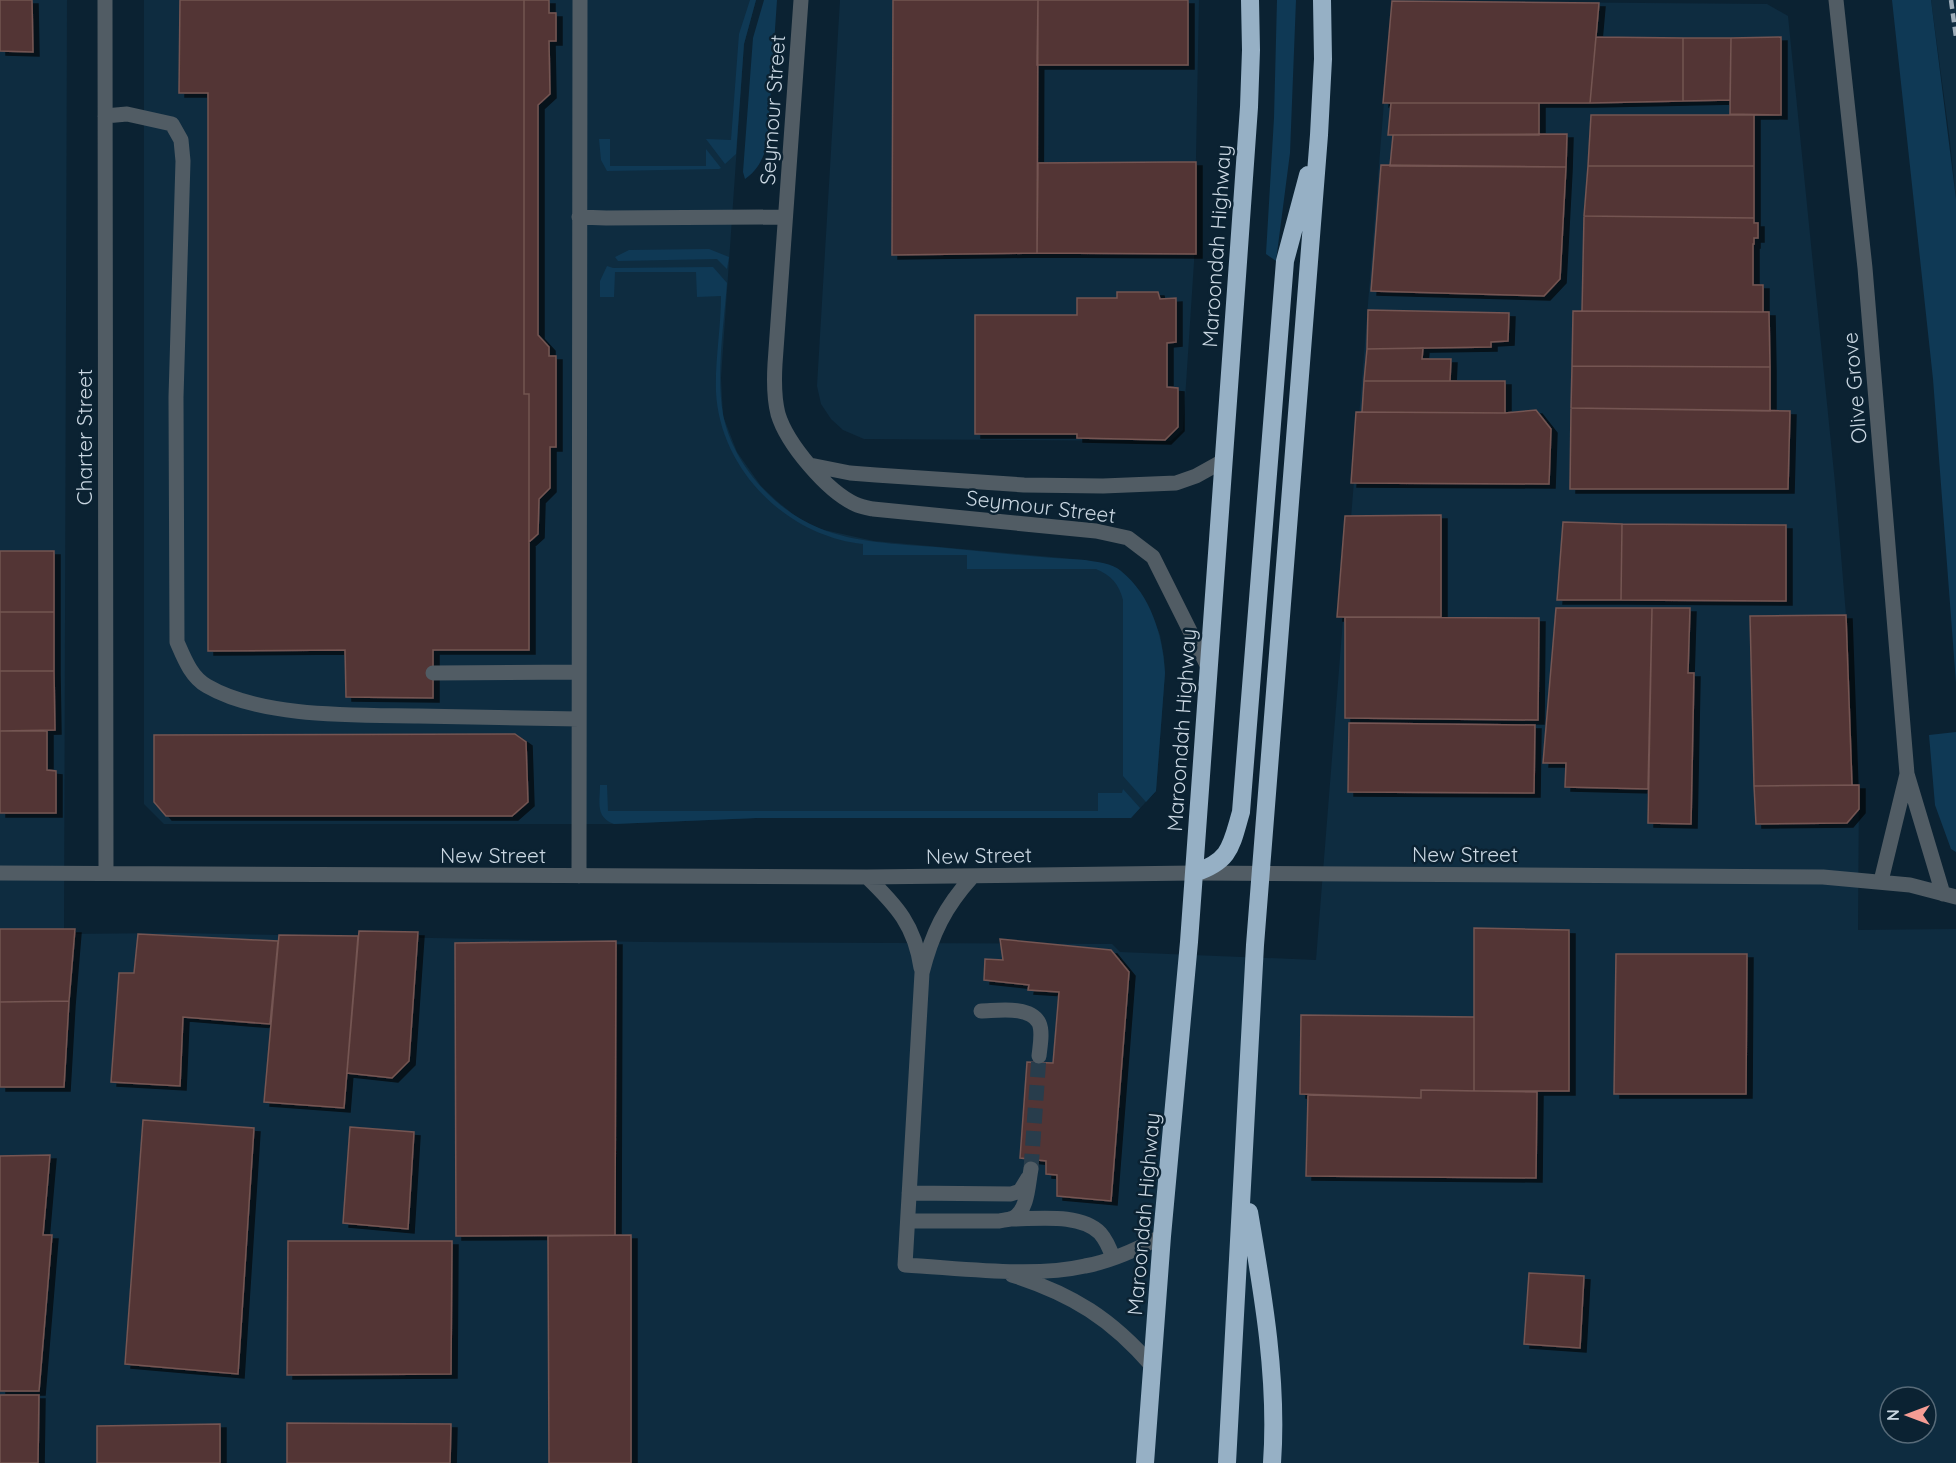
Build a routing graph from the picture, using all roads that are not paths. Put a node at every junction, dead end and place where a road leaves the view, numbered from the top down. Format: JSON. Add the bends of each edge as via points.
{"nodes":[{"id":1,"x":105,"y":0,"type":"edge"},
{"id":2,"x":580,"y":0,"type":"edge"},
{"id":3,"x":801,"y":0,"type":"edge"},
{"id":4,"x":1250,"y":0,"type":"edge"},
{"id":5,"x":1322,"y":0,"type":"edge"},
{"id":6,"x":1836,"y":0,"type":"edge"},
{"id":7,"x":105,"y":116,"type":"junction"},
{"id":8,"x":1319,"y":135,"type":"junction"},
{"id":9,"x":579,"y":217,"type":"junction"},
{"id":10,"x":785,"y":217,"type":"junction"},
{"id":11,"x":1223,"y":461,"type":"junction"},
{"id":12,"x":810,"y":465,"type":"junction"},
{"id":13,"x":1208,"y":667,"type":"junction"},
{"id":14,"x":579,"y":672,"type":"junction"},
{"id":15,"x":434,"y":673,"type":"dead end"},
{"id":16,"x":579,"y":718,"type":"junction"},
{"id":17,"x":1907,"y":774,"type":"junction"},
{"id":18,"x":0,"y":873,"type":"edge"},
{"id":19,"x":106,"y":873,"type":"junction"},
{"id":20,"x":1194,"y":873,"type":"junction"},
{"id":21,"x":1261,"y":873,"type":"junction"},
{"id":22,"x":579,"y":876,"type":"junction"},
{"id":23,"x":867,"y":877,"type":"junction"},
{"id":24,"x":972,"y":877,"type":"junction"},
{"id":25,"x":1881,"y":881,"type":"junction"},
{"id":26,"x":1950,"y":895,"type":"edge"},
{"id":27,"x":922,"y":972,"type":"junction"},
{"id":28,"x":981,"y":1011,"type":"dead end"},
{"id":29,"x":1039,"y":1056,"type":"tunnel mouth"},
{"id":30,"x":1243,"y":1181,"type":"junction"},
{"id":31,"x":909,"y":1193,"type":"junction"},
{"id":32,"x":1012,"y":1219,"type":"junction"},
{"id":33,"x":908,"y":1221,"type":"junction"},
{"id":34,"x":1162,"y":1236,"type":"junction"},
{"id":35,"x":1113,"y":1258,"type":"junction"},
{"id":36,"x":1000,"y":1270,"type":"junction"},
{"id":37,"x":1153,"y":1367,"type":"junction"},
{"id":38,"x":1145,"y":1463,"type":"edge"},
{"id":39,"x":1227,"y":1463,"type":"edge"},
{"id":40,"x":1272,"y":1463,"type":"edge"}],
"edges":[{"from":1,"to":7,"type":"street","name":"Charter Street"},
{"from":2,"to":9,"type":"street"},
{"from":3,"to":10,"type":"street","name":"Seymour Street"},
{"from":4,"to":11,"type":"highway","name":"Maroondah Highway","via":[[1249,107]]},
{"from":5,"to":8,"type":"highway"},
{"from":6,"to":17,"type":"street","name":"Olive Grove","via":[[1865,268]]},
{"from":7,"to":16,"type":"street","via":[[127,114],[172,124],[181,140],[177,642],[188,668],[206,686],[271,707],[320,713]]},
{"from":7,"to":19,"type":"street","name":"Charter Street"},
{"from":8,"to":20,"type":"highway","via":[[1285,261],[1241,812],[1230,849],[1211,867]]},
{"from":8,"to":21,"type":"highway"},
{"from":9,"to":10,"type":"street"},
{"from":9,"to":14,"type":"street"},
{"from":10,"to":12,"type":"street","name":"Seymour Street","via":[[774,390],[787,437]]},
{"from":11,"to":12,"type":"street","name":"Seymour Street","via":[[1176,483],[1103,486],[876,475]]},
{"from":11,"to":13,"type":"highway","name":"Maroondah Highway"},
{"from":12,"to":13,"type":"street","name":"Seymour Street","via":[[855,504],[873,509],[1096,531],[1128,538],[1153,557]]},
{"from":13,"to":20,"type":"highway","name":"Maroondah Highway"},
{"from":14,"to":15,"type":"street"},
{"from":14,"to":16,"type":"street"},
{"from":16,"to":22,"type":"street"},
{"from":17,"to":25,"type":"street","name":"Olive Grove"},
{"from":17,"to":26,"type":"street","name":"Olive Grove"},
{"from":18,"to":19,"type":"street","name":"New Street"},
{"from":19,"to":22,"type":"street","name":"New Street"},
{"from":20,"to":21,"type":"street","name":"New Street"},
{"from":20,"to":24,"type":"street","name":"New Street"},
{"from":20,"to":34,"type":"highway","name":"Maroondah Highway"},
{"from":21,"to":25,"type":"street","name":"New Street","via":[[1823,877]]},
{"from":21,"to":30,"type":"highway"},
{"from":22,"to":23,"type":"street","name":"New Street"},
{"from":23,"to":24,"type":"street","name":"New Street"},
{"from":23,"to":27,"type":"street","via":[[890,899],[914,936]]},
{"from":24,"to":27,"type":"street","via":[[939,923]]},
{"from":25,"to":26,"type":"street","name":"New Street"},
{"from":27,"to":31,"type":"street"},
{"from":28,"to":29,"type":"street","via":[[1024,1012],[1034,1017],[1039,1024]]},
{"from":30,"to":39,"type":"highway"},
{"from":30,"to":40,"type":"highway","via":[[1265,1304],[1274,1431]]},
{"from":31,"to":32,"type":"street","via":[[1011,1194],[1020,1191],[1031,1169],[1024,1203]]},
{"from":31,"to":33,"type":"street"},
{"from":32,"to":33,"type":"street"},
{"from":32,"to":35,"type":"street","via":[[1073,1220],[1086,1224],[1107,1243]]},
{"from":33,"to":36,"type":"street","via":[[905,1265]]},
{"from":34,"to":35,"type":"street"},
{"from":34,"to":37,"type":"highway","name":"Maroondah Highway"},
{"from":35,"to":36,"type":"street","via":[[1084,1267]]},
{"from":36,"to":37,"type":"street","via":[[1063,1294],[1093,1312],[1120,1332]]},
{"from":37,"to":38,"type":"highway","name":"Maroondah Highway"}]}
